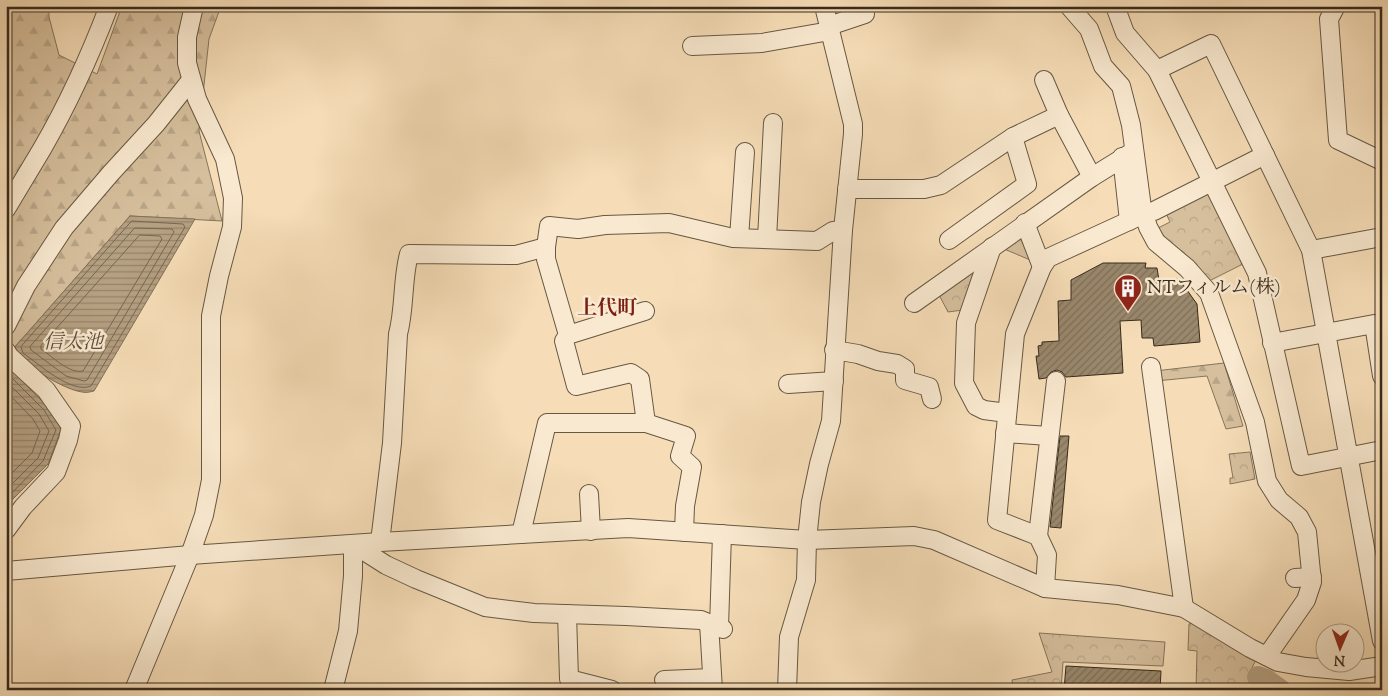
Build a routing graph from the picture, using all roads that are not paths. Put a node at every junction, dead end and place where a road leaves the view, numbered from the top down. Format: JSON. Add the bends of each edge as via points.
{"nodes":[{"id":1,"x":109,"y":6,"type":"edge"},
{"id":2,"x":194,"y":6,"type":"edge"},
{"id":3,"x":824,"y":6,"type":"edge"},
{"id":4,"x":864,"y":6,"type":"edge"},
{"id":5,"x":1069,"y":6,"type":"edge"},
{"id":6,"x":1114,"y":6,"type":"edge"},
{"id":7,"x":1336,"y":6,"type":"edge"},
{"id":8,"x":829,"y":28,"type":"junction"},
{"id":9,"x":692,"y":46,"type":"dead end"},
{"id":10,"x":1157,"y":70,"type":"junction"},
{"id":11,"x":191,"y":80,"type":"junction"},
{"id":12,"x":1044,"y":80,"type":"dead end"},
{"id":13,"x":1059,"y":115,"type":"junction"},
{"id":14,"x":773,"y":123,"type":"dead end"},
{"id":15,"x":1013,"y":137,"type":"junction"},
{"id":16,"x":745,"y":152,"type":"dead end"},
{"id":17,"x":1128,"y":154,"type":"junction"},
{"id":18,"x":1264,"y":155,"type":"junction"},
{"id":19,"x":1382,"y":161,"type":"edge"},
{"id":20,"x":744,"y":171,"type":"junction"},
{"id":21,"x":770,"y":172,"type":"junction"},
{"id":22,"x":1092,"y":177,"type":"junction"},
{"id":23,"x":1212,"y":183,"type":"junction"},
{"id":24,"x":847,"y":189,"type":"junction"},
{"id":25,"x":6,"y":209,"type":"edge"},
{"id":26,"x":1142,"y":215,"type":"junction"},
{"id":27,"x":1025,"y":223,"type":"junction"},
{"id":28,"x":843,"y":230,"type":"junction"},
{"id":29,"x":1382,"y":237,"type":"edge"},
{"id":30,"x":739,"y":238,"type":"junction"},
{"id":31,"x":767,"y":239,"type":"junction"},
{"id":32,"x":949,"y":240,"type":"dead end"},
{"id":33,"x":546,"y":247,"type":"junction"},
{"id":34,"x":992,"y":247,"type":"junction"},
{"id":35,"x":1311,"y":250,"type":"junction"},
{"id":36,"x":1042,"y":267,"type":"junction"},
{"id":37,"x":914,"y":303,"type":"dead end"},
{"id":38,"x":645,"y":311,"type":"dead end"},
{"id":39,"x":6,"y":326,"type":"edge"},
{"id":40,"x":1326,"y":333,"type":"junction"},
{"id":41,"x":568,"y":335,"type":"junction"},
{"id":42,"x":1272,"y":342,"type":"junction"},
{"id":43,"x":834,"y":350,"type":"junction"},
{"id":44,"x":6,"y":351,"type":"edge"},
{"id":45,"x":1152,"y":367,"type":"dead end"},
{"id":46,"x":1382,"y":376,"type":"edge"},
{"id":47,"x":834,"y":381,"type":"junction"},
{"id":48,"x":1056,"y":381,"type":"dead end"},
{"id":49,"x":788,"y":384,"type":"dead end"},
{"id":50,"x":932,"y":399,"type":"dead end"},
{"id":51,"x":1007,"y":413,"type":"junction"},
{"id":52,"x":646,"y":423,"type":"junction"},
{"id":53,"x":1005,"y":433,"type":"junction"},
{"id":54,"x":1049,"y":436,"type":"junction"},
{"id":55,"x":1382,"y":450,"type":"edge"},
{"id":56,"x":1348,"y":457,"type":"junction"},
{"id":57,"x":590,"y":494,"type":"dead end"},
{"id":58,"x":6,"y":530,"type":"edge"},
{"id":59,"x":591,"y":531,"type":"junction"},
{"id":60,"x":684,"y":532,"type":"junction"},
{"id":61,"x":521,"y":534,"type":"junction"},
{"id":62,"x":722,"y":534,"type":"junction"},
{"id":63,"x":1038,"y":536,"type":"junction"},
{"id":64,"x":806,"y":540,"type":"junction"},
{"id":65,"x":380,"y":542,"type":"junction"},
{"id":66,"x":353,"y":544,"type":"junction"},
{"id":67,"x":190,"y":555,"type":"junction"},
{"id":68,"x":1375,"y":567,"type":"edge"},
{"id":69,"x":6,"y":572,"type":"edge"},
{"id":70,"x":1045,"y":588,"type":"junction"},
{"id":71,"x":1184,"y":608,"type":"junction"},
{"id":72,"x":567,"y":614,"type":"junction"},
{"id":73,"x":717,"y":627,"type":"junction"},
{"id":74,"x":1382,"y":641,"type":"edge"},
{"id":75,"x":1267,"y":656,"type":"junction"},
{"id":76,"x":1382,"y":666,"type":"edge"},
{"id":77,"x":664,"y":680,"type":"dead end"},
{"id":78,"x":713,"y":684,"type":"edge"},
{"id":79,"x":134,"y":690,"type":"edge"},
{"id":80,"x":333,"y":690,"type":"edge"},
{"id":81,"x":612,"y":690,"type":"edge"},
{"id":82,"x":787,"y":690,"type":"edge"}],
"edges":[{"from":1,"to":25,"type":"street","via":[[71,95]]},
{"from":2,"to":11,"type":"street","via":[[187,36]]},
{"from":3,"to":8,"type":"street"},
{"from":4,"to":8,"type":"street","via":[[865,14]]},
{"from":5,"to":17,"type":"street","via":[[1089,29],[1103,66],[1121,86],[1128,109]]},
{"from":6,"to":10,"type":"street","via":[[1125,33]]},
{"from":7,"to":19,"type":"street","via":[[1329,19],[1338,140]]},
{"from":8,"to":9,"type":"street","via":[[762,43]]},
{"from":8,"to":24,"type":"street","via":[[853,124]]},
{"from":10,"to":18,"type":"street","via":[[1211,44]]},
{"from":10,"to":23,"type":"street"},
{"from":11,"to":39,"type":"street","via":[[64,228],[26,286]]},
{"from":11,"to":67,"type":"street","via":[[225,159],[234,198],[232,227],[211,316],[211,480],[204,516]]},
{"from":12,"to":13,"type":"street"},
{"from":13,"to":15,"type":"street"},
{"from":13,"to":22,"type":"street"},
{"from":14,"to":21,"type":"street"},
{"from":15,"to":24,"type":"street","via":[[941,185],[924,189]]},
{"from":15,"to":32,"type":"street","via":[[1027,184]]},
{"from":16,"to":20,"type":"street"},
{"from":17,"to":22,"type":"street"},
{"from":17,"to":26,"type":"street"},
{"from":18,"to":23,"type":"street"},
{"from":18,"to":35,"type":"street"},
{"from":20,"to":21,"type":"street"},
{"from":20,"to":30,"type":"street"},
{"from":21,"to":31,"type":"street"},
{"from":22,"to":27,"type":"street"},
{"from":23,"to":26,"type":"street"},
{"from":23,"to":42,"type":"street","via":[[1257,273]]},
{"from":24,"to":28,"type":"street"},
{"from":26,"to":36,"type":"street","via":[[1048,258]]},
{"from":26,"to":75,"type":"street","via":[[1156,242],[1187,268],[1209,293],[1255,422],[1267,481],[1279,500],[1299,517],[1307,532],[1304,577],[1312,582],[1306,600]]},
{"from":27,"to":34,"type":"street"},
{"from":27,"to":36,"type":"street"},
{"from":28,"to":31,"type":"street","via":[[833,231],[817,241]]},
{"from":28,"to":43,"type":"street"},
{"from":29,"to":35,"type":"street"},
{"from":30,"to":31,"type":"street"},
{"from":30,"to":33,"type":"street","via":[[669,223],[578,229],[549,226]]},
{"from":33,"to":41,"type":"street","via":[[546,259]]},
{"from":33,"to":65,"type":"street","via":[[516,255],[409,254],[398,334],[392,443]]},
{"from":34,"to":37,"type":"street"},
{"from":34,"to":51,"type":"street","via":[[966,323],[964,383],[976,406]]},
{"from":35,"to":40,"type":"street"},
{"from":36,"to":51,"type":"street","via":[[1015,334]]},
{"from":38,"to":41,"type":"street"},
{"from":40,"to":42,"type":"street"},
{"from":40,"to":46,"type":"street","via":[[1374,324]]},
{"from":40,"to":56,"type":"street"},
{"from":41,"to":52,"type":"street","via":[[564,341],[576,386],[631,373],[640,380]]},
{"from":42,"to":56,"type":"street","via":[[1301,466]]},
{"from":43,"to":47,"type":"street"},
{"from":43,"to":50,"type":"street","via":[[897,364],[905,369],[905,380],[929,387]]},
{"from":44,"to":58,"type":"street","via":[[46,390],[72,426],[56,472]]},
{"from":45,"to":71,"type":"street"},
{"from":47,"to":49,"type":"street"},
{"from":47,"to":64,"type":"street","via":[[831,420],[811,502]]},
{"from":48,"to":54,"type":"street"},
{"from":51,"to":53,"type":"street"},
{"from":52,"to":60,"type":"street","via":[[686,436],[680,456],[692,467]]},
{"from":52,"to":61,"type":"street","via":[[547,423]]},
{"from":53,"to":54,"type":"street"},
{"from":53,"to":63,"type":"street","via":[[996,520]]},
{"from":54,"to":63,"type":"street"},
{"from":55,"to":56,"type":"street"},
{"from":56,"to":68,"type":"street"},
{"from":57,"to":59,"type":"street"},
{"from":59,"to":60,"type":"street","via":[[628,528]]},
{"from":59,"to":61,"type":"street"},
{"from":60,"to":62,"type":"street"},
{"from":61,"to":65,"type":"street"},
{"from":62,"to":64,"type":"street"},
{"from":62,"to":73,"type":"street"},
{"from":63,"to":70,"type":"street","via":[[1047,555]]},
{"from":64,"to":70,"type":"street","via":[[914,536],[934,540]]},
{"from":64,"to":82,"type":"street","via":[[806,580],[788,637]]},
{"from":65,"to":66,"type":"street"},
{"from":66,"to":67,"type":"street"},
{"from":66,"to":72,"type":"street","via":[[416,580],[485,607]]},
{"from":66,"to":80,"type":"street","via":[[348,631]]},
{"from":67,"to":69,"type":"street"},
{"from":67,"to":79,"type":"street"},
{"from":68,"to":74,"type":"street"},
{"from":70,"to":71,"type":"street","via":[[1118,595]]},
{"from":71,"to":75,"type":"street"},
{"from":72,"to":73,"type":"street","via":[[701,620]]},
{"from":72,"to":81,"type":"street","via":[[569,680]]},
{"from":73,"to":78,"type":"street"},
{"from":75,"to":76,"type":"street","via":[[1278,662],[1349,671]]},
{"from":77,"to":78,"type":"street"}]}
